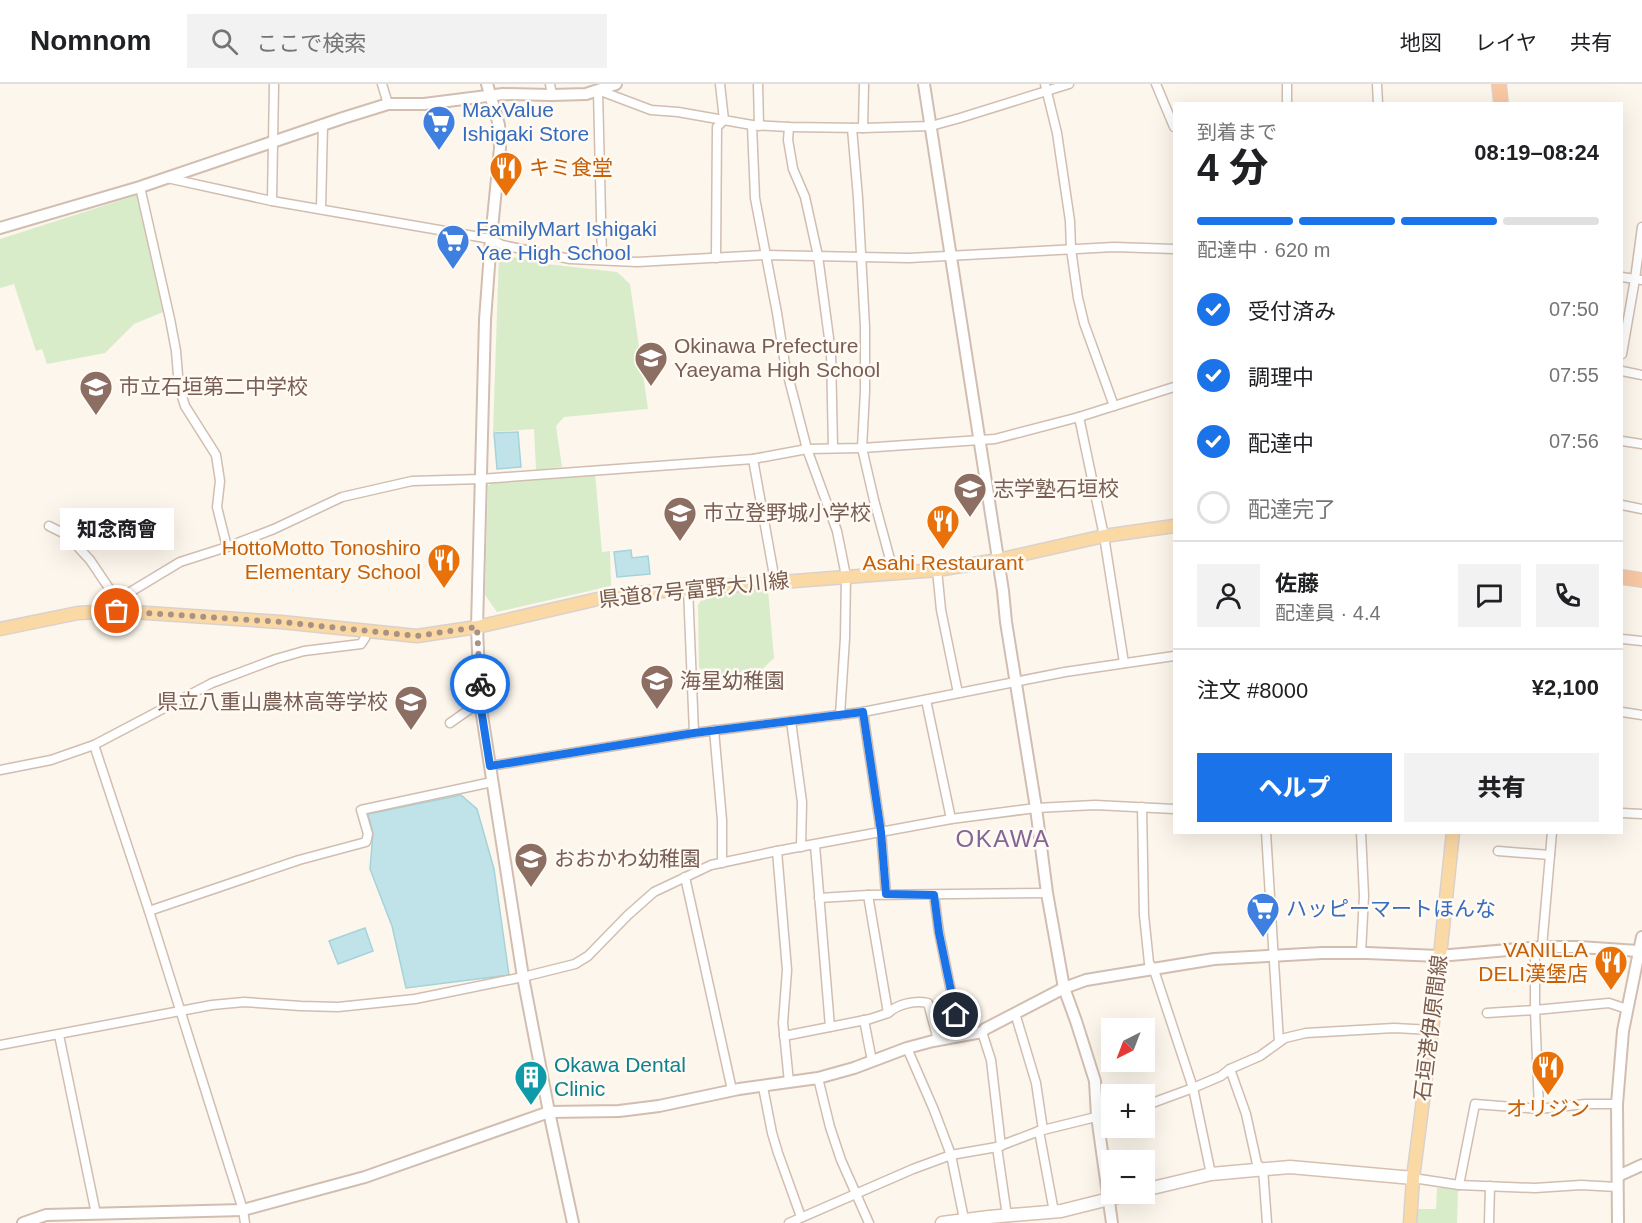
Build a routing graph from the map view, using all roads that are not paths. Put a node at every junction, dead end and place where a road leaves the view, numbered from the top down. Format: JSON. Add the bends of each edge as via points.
{"nodes":[{"id":1,"x":274,"y":84,"type":"edge"},
{"id":2,"x":382,"y":84,"type":"edge"},
{"id":3,"x":486,"y":84,"type":"edge"},
{"id":4,"x":616,"y":84,"type":"edge"},
{"id":5,"x":720,"y":84,"type":"edge"},
{"id":6,"x":758,"y":84,"type":"edge"},
{"id":7,"x":864,"y":84,"type":"edge"},
{"id":8,"x":924,"y":84,"type":"edge"},
{"id":9,"x":1069,"y":84,"type":"edge"},
{"id":10,"x":1156,"y":84,"type":"edge"},
{"id":11,"x":1287,"y":84,"type":"edge"},
{"id":12,"x":1377,"y":84,"type":"edge"},
{"id":13,"x":1499,"y":84,"type":"edge"},
{"id":14,"x":1046,"y":87,"type":"edge"},
{"id":15,"x":551,"y":90,"type":"edge"},
{"id":16,"x":598,"y":90,"type":"junction"},
{"id":17,"x":491,"y":96,"type":"junction"},
{"id":18,"x":1287,"y":102,"type":"edge"},
{"id":19,"x":1378,"y":102,"type":"edge"},
{"id":20,"x":1501,"y":102,"type":"edge"},
{"id":21,"x":388,"y":104,"type":"junction"},
{"id":22,"x":724,"y":120,"type":"junction"},
{"id":23,"x":323,"y":124,"type":"junction"},
{"id":24,"x":756,"y":126,"type":"junction"},
{"id":25,"x":931,"y":126,"type":"junction"},
{"id":26,"x":1173,"y":126,"type":"edge"},
{"id":27,"x":789,"y":128,"type":"junction"},
{"id":28,"x":852,"y":128,"type":"junction"},
{"id":29,"x":863,"y":128,"type":"junction"},
{"id":30,"x":272,"y":142,"type":"junction"},
{"id":31,"x":166,"y":178,"type":"junction"},
{"id":32,"x":140,"y":187,"type":"junction"},
{"id":33,"x":272,"y":201,"type":"junction"},
{"id":34,"x":321,"y":209,"type":"junction"},
{"id":35,"x":1642,"y":227,"type":"edge"},
{"id":36,"x":0,"y":228,"type":"edge"},
{"id":37,"x":490,"y":239,"type":"junction"},
{"id":38,"x":1071,"y":249,"type":"junction"},
{"id":39,"x":1173,"y":249,"type":"edge"},
{"id":40,"x":766,"y":255,"type":"junction"},
{"id":41,"x":818,"y":256,"type":"junction"},
{"id":42,"x":951,"y":256,"type":"junction"},
{"id":43,"x":861,"y":257,"type":"junction"},
{"id":44,"x":716,"y":258,"type":"junction"},
{"id":45,"x":602,"y":259,"type":"junction"},
{"id":46,"x":1623,"y":277,"type":"edge"},
{"id":47,"x":1639,"y":280,"type":"edge"},
{"id":48,"x":1623,"y":350,"type":"edge"},
{"id":49,"x":1623,"y":371,"type":"edge"},
{"id":50,"x":1642,"y":375,"type":"edge"},
{"id":51,"x":1173,"y":387,"type":"edge"},
{"id":52,"x":1114,"y":406,"type":"junction"},
{"id":53,"x":1079,"y":417,"type":"junction"},
{"id":54,"x":979,"y":440,"type":"junction"},
{"id":55,"x":1623,"y":441,"type":"edge"},
{"id":56,"x":1642,"y":444,"type":"edge"},
{"id":57,"x":833,"y":448,"type":"junction"},
{"id":58,"x":862,"y":448,"type":"junction"},
{"id":59,"x":807,"y":449,"type":"junction"},
{"id":60,"x":753,"y":459,"type":"junction"},
{"id":61,"x":481,"y":478,"type":"junction"},
{"id":62,"x":1623,"y":505,"type":"edge"},
{"id":63,"x":1642,"y":509,"type":"edge"},
{"id":64,"x":49,"y":526,"type":"dead end"},
{"id":65,"x":1173,"y":526,"type":"edge"},
{"id":66,"x":1104,"y":536,"type":"junction"},
{"id":67,"x":227,"y":547,"type":"junction"},
{"id":68,"x":998,"y":560,"type":"junction"},
{"id":69,"x":937,"y":570,"type":"junction"},
{"id":70,"x":894,"y":574,"type":"junction"},
{"id":71,"x":846,"y":576,"type":"junction"},
{"id":72,"x":1623,"y":577,"type":"edge"},
{"id":73,"x":1642,"y":580,"type":"edge"},
{"id":74,"x":776,"y":581,"type":"junction"},
{"id":75,"x":688,"y":588,"type":"junction"},
{"id":76,"x":117,"y":606,"type":"junction"},
{"id":77,"x":477,"y":627,"type":"junction"},
{"id":78,"x":0,"y":629,"type":"edge"},
{"id":79,"x":365,"y":631,"type":"junction"},
{"id":80,"x":1623,"y":639,"type":"edge"},
{"id":81,"x":1642,"y":641,"type":"edge"},
{"id":82,"x":1173,"y":656,"type":"edge"},
{"id":83,"x":1124,"y":663,"type":"junction"},
{"id":84,"x":1016,"y":682,"type":"junction"},
{"id":85,"x":958,"y":693,"type":"junction"},
{"id":86,"x":926,"y":700,"type":"junction"},
{"id":87,"x":480,"y":702,"type":"junction"},
{"id":88,"x":863,"y":712,"type":"junction"},
{"id":89,"x":1623,"y":712,"type":"edge"},
{"id":90,"x":840,"y":715,"type":"junction"},
{"id":91,"x":1642,"y":715,"type":"edge"},
{"id":92,"x":791,"y":721,"type":"junction"},
{"id":93,"x":450,"y":723,"type":"dead end"},
{"id":94,"x":714,"y":730,"type":"junction"},
{"id":95,"x":694,"y":733,"type":"junction"},
{"id":96,"x":94,"y":745,"type":"junction"},
{"id":97,"x":490,"y":766,"type":"junction"},
{"id":98,"x":0,"y":770,"type":"edge"},
{"id":99,"x":492,"y":782,"type":"junction"},
{"id":100,"x":1142,"y":807,"type":"junction"},
{"id":101,"x":1036,"y":808,"type":"junction"},
{"id":102,"x":1173,"y":809,"type":"edge"},
{"id":103,"x":1623,"y":813,"type":"edge"},
{"id":104,"x":1642,"y":814,"type":"edge"},
{"id":105,"x":951,"y":819,"type":"junction"},
{"id":106,"x":881,"y":832,"type":"junction"},
{"id":107,"x":1266,"y":834,"type":"edge"},
{"id":108,"x":1361,"y":834,"type":"edge"},
{"id":109,"x":1453,"y":834,"type":"edge"},
{"id":110,"x":1552,"y":834,"type":"edge"},
{"id":111,"x":815,"y":845,"type":"junction"},
{"id":112,"x":801,"y":848,"type":"junction"},
{"id":113,"x":777,"y":851,"type":"junction"},
{"id":114,"x":1498,"y":851,"type":"dead end"},
{"id":115,"x":1550,"y":855,"type":"junction"},
{"id":116,"x":722,"y":863,"type":"junction"},
{"id":117,"x":685,"y":877,"type":"junction"},
{"id":118,"x":1047,"y":892,"type":"junction"},
{"id":119,"x":886,"y":894,"type":"junction"},
{"id":120,"x":868,"y":895,"type":"junction"},
{"id":121,"x":934,"y":895,"type":"junction"},
{"id":122,"x":819,"y":898,"type":"junction"},
{"id":123,"x":149,"y":911,"type":"junction"},
{"id":124,"x":1642,"y":937,"type":"edge"},
{"id":125,"x":1539,"y":948,"type":"junction"},
{"id":126,"x":1638,"y":951,"type":"junction"},
{"id":127,"x":1361,"y":953,"type":"junction"},
{"id":128,"x":1273,"y":955,"type":"junction"},
{"id":129,"x":1439,"y":956,"type":"junction"},
{"id":130,"x":1154,"y":970,"type":"junction"},
{"id":131,"x":523,"y":977,"type":"junction"},
{"id":132,"x":1064,"y":988,"type":"junction"},
{"id":133,"x":1627,"y":1009,"type":"junction"},
{"id":134,"x":1535,"y":1010,"type":"junction"},
{"id":135,"x":180,"y":1011,"type":"junction"},
{"id":136,"x":888,"y":1013,"type":"junction"},
{"id":137,"x":1015,"y":1013,"type":"junction"},
{"id":138,"x":1487,"y":1013,"type":"dead end"},
{"id":139,"x":864,"y":1020,"type":"junction"},
{"id":140,"x":830,"y":1027,"type":"junction"},
{"id":141,"x":1432,"y":1030,"type":"junction"},
{"id":142,"x":982,"y":1032,"type":"junction"},
{"id":143,"x":59,"y":1035,"type":"junction"},
{"id":144,"x":784,"y":1036,"type":"junction"},
{"id":145,"x":960,"y":1036,"type":"junction"},
{"id":146,"x":938,"y":1040,"type":"junction"},
{"id":147,"x":1279,"y":1042,"type":"junction"},
{"id":148,"x":0,"y":1045,"type":"edge"},
{"id":149,"x":907,"y":1048,"type":"junction"},
{"id":150,"x":872,"y":1061,"type":"junction"},
{"id":151,"x":1230,"y":1069,"type":"junction"},
{"id":152,"x":818,"y":1078,"type":"junction"},
{"id":153,"x":789,"y":1082,"type":"junction"},
{"id":154,"x":763,"y":1087,"type":"junction"},
{"id":155,"x":1193,"y":1088,"type":"junction"},
{"id":156,"x":732,"y":1090,"type":"junction"},
{"id":157,"x":1155,"y":1102,"type":"edge"},
{"id":158,"x":1617,"y":1104,"type":"junction"},
{"id":159,"x":1539,"y":1109,"type":"junction"},
{"id":160,"x":549,"y":1112,"type":"junction"},
{"id":161,"x":1101,"y":1115,"type":"edge"},
{"id":162,"x":1098,"y":1116,"type":"junction"},
{"id":163,"x":1041,"y":1130,"type":"junction"},
{"id":164,"x":999,"y":1146,"type":"junction"},
{"id":165,"x":1103,"y":1150,"type":"edge"},
{"id":166,"x":951,"y":1155,"type":"junction"},
{"id":167,"x":1642,"y":1165,"type":"edge"},
{"id":168,"x":1263,"y":1169,"type":"junction"},
{"id":169,"x":1211,"y":1174,"type":"junction"},
{"id":170,"x":1413,"y":1178,"type":"junction"},
{"id":171,"x":1617,"y":1181,"type":"junction"},
{"id":172,"x":1459,"y":1185,"type":"junction"},
{"id":173,"x":1490,"y":1186,"type":"junction"},
{"id":174,"x":1155,"y":1187,"type":"edge"},
{"id":175,"x":856,"y":1194,"type":"junction"},
{"id":176,"x":1101,"y":1202,"type":"edge"},
{"id":177,"x":1110,"y":1204,"type":"edge"},
{"id":178,"x":243,"y":1210,"type":"junction"},
{"id":179,"x":1054,"y":1212,"type":"junction"},
{"id":180,"x":96,"y":1214,"type":"junction"},
{"id":181,"x":1007,"y":1216,"type":"junction"},
{"id":182,"x":801,"y":1217,"type":"junction"},
{"id":183,"x":964,"y":1219,"type":"junction"},
{"id":184,"x":23,"y":1223,"type":"edge"},
{"id":185,"x":245,"y":1223,"type":"edge"},
{"id":186,"x":573,"y":1223,"type":"edge"},
{"id":187,"x":789,"y":1223,"type":"edge"},
{"id":188,"x":868,"y":1223,"type":"edge"},
{"id":189,"x":942,"y":1223,"type":"edge"},
{"id":190,"x":1112,"y":1223,"type":"edge"},
{"id":191,"x":1267,"y":1223,"type":"edge"},
{"id":192,"x":1410,"y":1223,"type":"edge"},
{"id":193,"x":1489,"y":1223,"type":"edge"},
{"id":194,"x":1618,"y":1223,"type":"edge"}],
"edges":[{"from":1,"to":30,"type":"street"},
{"from":2,"to":21,"type":"street"},
{"from":3,"to":17,"type":"street"},
{"from":4,"to":16,"type":"street"},
{"from":5,"to":22,"type":"street"},
{"from":6,"to":24,"type":"street"},
{"from":7,"to":29,"type":"street"},
{"from":8,"to":25,"type":"street"},
{"from":9,"to":14,"type":"street"},
{"from":10,"to":26,"type":"street"},
{"from":11,"to":18,"type":"street"},
{"from":12,"to":19,"type":"street"},
{"from":13,"to":20,"type":"highway"},
{"from":14,"to":25,"type":"street"},
{"from":14,"to":38,"type":"street","via":[[1059,144]]},
{"from":15,"to":16,"type":"street","via":[[586,94]]},
{"from":15,"to":17,"type":"street"},
{"from":16,"to":22,"type":"street","via":[[651,110]]},
{"from":16,"to":45,"type":"street"},
{"from":17,"to":21,"type":"street"},
{"from":17,"to":37,"type":"street","via":[[500,147]]},
{"from":21,"to":23,"type":"street"},
{"from":22,"to":24,"type":"street"},
{"from":22,"to":44,"type":"street","via":[[717,127]]},
{"from":23,"to":30,"type":"street"},
{"from":23,"to":34,"type":"street"},
{"from":24,"to":27,"type":"street"},
{"from":24,"to":40,"type":"street","via":[[755,198]]},
{"from":25,"to":29,"type":"street"},
{"from":25,"to":42,"type":"street"},
{"from":27,"to":28,"type":"street"},
{"from":27,"to":41,"type":"street","via":[[793,169],[805,197]]},
{"from":28,"to":29,"type":"street"},
{"from":28,"to":43,"type":"street"},
{"from":30,"to":31,"type":"street"},
{"from":30,"to":33,"type":"street"},
{"from":31,"to":32,"type":"street"},
{"from":31,"to":33,"type":"street"},
{"from":32,"to":36,"type":"street"},
{"from":32,"to":67,"type":"street","via":[[170,319],[179,387],[185,406],[216,455],[220,481],[217,507]]},
{"from":33,"to":34,"type":"street"},
{"from":34,"to":37,"type":"street"},
{"from":35,"to":47,"type":"street"},
{"from":37,"to":45,"type":"street","via":[[570,259]]},
{"from":37,"to":61,"type":"street"},
{"from":38,"to":39,"type":"street"},
{"from":38,"to":42,"type":"street"},
{"from":38,"to":52,"type":"street","via":[[1084,323]]},
{"from":40,"to":41,"type":"street"},
{"from":40,"to":44,"type":"street"},
{"from":40,"to":59,"type":"street","via":[[785,364]]},
{"from":41,"to":43,"type":"street"},
{"from":41,"to":57,"type":"street","via":[[831,353]]},
{"from":42,"to":43,"type":"street"},
{"from":42,"to":54,"type":"street"},
{"from":43,"to":58,"type":"street","via":[[866,327]]},
{"from":44,"to":45,"type":"street","via":[[637,262]]},
{"from":46,"to":47,"type":"street"},
{"from":47,"to":48,"type":"street"},
{"from":49,"to":50,"type":"street"},
{"from":51,"to":52,"type":"street"},
{"from":52,"to":53,"type":"street"},
{"from":53,"to":54,"type":"street"},
{"from":53,"to":66,"type":"street"},
{"from":54,"to":58,"type":"street"},
{"from":54,"to":68,"type":"street"},
{"from":55,"to":56,"type":"street"},
{"from":57,"to":58,"type":"street"},
{"from":57,"to":59,"type":"street"},
{"from":58,"to":70,"type":"street"},
{"from":59,"to":60,"type":"street"},
{"from":59,"to":71,"type":"street","via":[[837,531]]},
{"from":60,"to":61,"type":"street"},
{"from":60,"to":74,"type":"street"},
{"from":61,"to":67,"type":"street","via":[[412,481],[342,497]]},
{"from":61,"to":77,"type":"street"},
{"from":62,"to":63,"type":"street"},
{"from":64,"to":76,"type":"street","via":[[66,535],[90,560]]},
{"from":65,"to":66,"type":"main road","name":"県道87号富野大川線"},
{"from":66,"to":68,"type":"main road","name":"県道87号富野大川線"},
{"from":66,"to":83,"type":"street"},
{"from":67,"to":76,"type":"street","via":[[180,562]]},
{"from":68,"to":69,"type":"main road","name":"県道87号富野大川線"},
{"from":68,"to":84,"type":"street"},
{"from":69,"to":70,"type":"main road","name":"県道87号富野大川線"},
{"from":69,"to":85,"type":"street"},
{"from":70,"to":71,"type":"main road","name":"県道87号富野大川線"},
{"from":71,"to":74,"type":"main road","name":"県道87号富野大川線"},
{"from":71,"to":90,"type":"street"},
{"from":72,"to":73,"type":"highway"},
{"from":74,"to":75,"type":"main road","name":"県道87号富野大川線"},
{"from":75,"to":77,"type":"main road","name":"県道87号富野大川線","via":[[602,598]]},
{"from":75,"to":95,"type":"street"},
{"from":76,"to":78,"type":"main road","name":"県道87号富野大川線"},
{"from":76,"to":79,"type":"main road","name":"県道87号富野大川線"},
{"from":77,"to":79,"type":"main road","name":"県道87号富野大川線","via":[[417,636]]},
{"from":77,"to":87,"type":"street"},
{"from":79,"to":96,"type":"street","via":[[361,644],[304,651],[212,683]]},
{"from":80,"to":81,"type":"street"},
{"from":82,"to":83,"type":"street"},
{"from":83,"to":84,"type":"street"},
{"from":84,"to":85,"type":"street"},
{"from":84,"to":101,"type":"street"},
{"from":85,"to":86,"type":"street"},
{"from":86,"to":88,"type":"street"},
{"from":86,"to":105,"type":"street"},
{"from":87,"to":93,"type":"street"},
{"from":87,"to":97,"type":"street"},
{"from":88,"to":90,"type":"street"},
{"from":88,"to":106,"type":"street"},
{"from":89,"to":91,"type":"street"},
{"from":90,"to":92,"type":"street"},
{"from":92,"to":94,"type":"street"},
{"from":92,"to":112,"type":"street","via":[[802,802]]},
{"from":94,"to":95,"type":"street"},
{"from":94,"to":116,"type":"street"},
{"from":95,"to":97,"type":"street"},
{"from":96,"to":98,"type":"street","via":[[51,760]]},
{"from":96,"to":123,"type":"street"},
{"from":97,"to":99,"type":"street"},
{"from":99,"to":123,"type":"street","via":[[361,810],[368,834],[366,842]]},
{"from":99,"to":131,"type":"street"},
{"from":100,"to":101,"type":"street"},
{"from":100,"to":102,"type":"street"},
{"from":100,"to":130,"type":"street","via":[[1144,915],[1149,963]]},
{"from":101,"to":105,"type":"street"},
{"from":101,"to":118,"type":"street"},
{"from":103,"to":104,"type":"street"},
{"from":105,"to":106,"type":"street"},
{"from":106,"to":111,"type":"street"},
{"from":106,"to":119,"type":"street"},
{"from":107,"to":128,"type":"street"},
{"from":108,"to":127,"type":"street"},
{"from":109,"to":129,"type":"main road","name":"石垣港伊原間線"},
{"from":110,"to":115,"type":"street"},
{"from":111,"to":112,"type":"street"},
{"from":111,"to":122,"type":"street"},
{"from":112,"to":113,"type":"street"},
{"from":113,"to":116,"type":"street"},
{"from":113,"to":144,"type":"street","via":[[787,970]]},
{"from":114,"to":115,"type":"street"},
{"from":115,"to":125,"type":"street"},
{"from":116,"to":117,"type":"street"},
{"from":117,"to":131,"type":"street","via":[[654,892],[588,956],[575,964]]},
{"from":117,"to":156,"type":"street"},
{"from":118,"to":121,"type":"street"},
{"from":118,"to":132,"type":"street"},
{"from":119,"to":120,"type":"street"},
{"from":119,"to":121,"type":"street"},
{"from":120,"to":122,"type":"street"},
{"from":120,"to":136,"type":"street"},
{"from":121,"to":145,"type":"street"},
{"from":122,"to":140,"type":"street"},
{"from":123,"to":135,"type":"street"},
{"from":124,"to":126,"type":"street"},
{"from":125,"to":126,"type":"street"},
{"from":125,"to":129,"type":"street"},
{"from":125,"to":134,"type":"street"},
{"from":126,"to":133,"type":"street"},
{"from":127,"to":128,"type":"street"},
{"from":127,"to":129,"type":"street"},
{"from":128,"to":130,"type":"street","via":[[1214,959]]},
{"from":128,"to":147,"type":"street"},
{"from":129,"to":141,"type":"main road","name":"石垣港伊原間線"},
{"from":130,"to":132,"type":"street","via":[[1086,980]]},
{"from":130,"to":155,"type":"street"},
{"from":131,"to":135,"type":"street","via":[[415,999],[354,1006],[244,1002]]},
{"from":131,"to":160,"type":"street"},
{"from":132,"to":137,"type":"street"},
{"from":132,"to":162,"type":"street","via":[[1095,1081]]},
{"from":133,"to":134,"type":"street","via":[[1610,1003]]},
{"from":133,"to":158,"type":"street"},
{"from":134,"to":138,"type":"street"},
{"from":134,"to":159,"type":"street"},
{"from":135,"to":143,"type":"street"},
{"from":135,"to":178,"type":"street"},
{"from":136,"to":139,"type":"street"},
{"from":136,"to":146,"type":"street","via":[[919,1001],[928,1003]]},
{"from":137,"to":142,"type":"street"},
{"from":137,"to":163,"type":"street","via":[[1036,1083]]},
{"from":139,"to":140,"type":"street"},
{"from":139,"to":150,"type":"street"},
{"from":140,"to":144,"type":"street"},
{"from":141,"to":147,"type":"street","via":[[1306,1033]]},
{"from":141,"to":170,"type":"main road","name":"石垣港伊原間線"},
{"from":142,"to":145,"type":"street"},
{"from":142,"to":164,"type":"street","via":[[990,1059]]},
{"from":143,"to":148,"type":"street"},
{"from":143,"to":180,"type":"street"},
{"from":144,"to":153,"type":"street"},
{"from":145,"to":146,"type":"street"},
{"from":146,"to":149,"type":"street"},
{"from":147,"to":151,"type":"street","via":[[1260,1056]]},
{"from":149,"to":150,"type":"street"},
{"from":149,"to":166,"type":"street"},
{"from":150,"to":152,"type":"street"},
{"from":151,"to":155,"type":"street"},
{"from":151,"to":168,"type":"street","via":[[1257,1164]]},
{"from":152,"to":153,"type":"street"},
{"from":152,"to":175,"type":"street","via":[[830,1127]]},
{"from":153,"to":154,"type":"street"},
{"from":154,"to":156,"type":"street"},
{"from":154,"to":182,"type":"street","via":[[772,1133]]},
{"from":155,"to":157,"type":"street"},
{"from":155,"to":169,"type":"street"},
{"from":156,"to":160,"type":"street","via":[[619,1111]]},
{"from":158,"to":159,"type":"street"},
{"from":158,"to":171,"type":"street"},
{"from":159,"to":172,"type":"street","via":[[1476,1104]]},
{"from":160,"to":178,"type":"street","via":[[365,1177]]},
{"from":160,"to":186,"type":"street"},
{"from":161,"to":162,"type":"street"},
{"from":162,"to":163,"type":"street"},
{"from":162,"to":165,"type":"street"},
{"from":163,"to":164,"type":"street"},
{"from":163,"to":179,"type":"street"},
{"from":164,"to":166,"type":"street"},
{"from":164,"to":181,"type":"street"},
{"from":166,"to":175,"type":"street"},
{"from":166,"to":183,"type":"street"},
{"from":167,"to":171,"type":"street"},
{"from":168,"to":169,"type":"main road"},
{"from":168,"to":170,"type":"main road","via":[[1290,1167]]},
{"from":168,"to":191,"type":"street"},
{"from":169,"to":174,"type":"main road"},
{"from":170,"to":172,"type":"street"},
{"from":170,"to":192,"type":"main road","name":"石垣港伊原間線"},
{"from":171,"to":173,"type":"street","via":[[1535,1188]]},
{"from":171,"to":194,"type":"street"},
{"from":172,"to":173,"type":"street"},
{"from":173,"to":193,"type":"street"},
{"from":175,"to":182,"type":"street"},
{"from":175,"to":188,"type":"street"},
{"from":176,"to":179,"type":"main road"},
{"from":177,"to":190,"type":"street"},
{"from":178,"to":180,"type":"street"},
{"from":178,"to":185,"type":"street"},
{"from":179,"to":181,"type":"main road"},
{"from":180,"to":184,"type":"street","via":[[46,1215]]},
{"from":181,"to":183,"type":"main road"},
{"from":182,"to":187,"type":"street"},
{"from":183,"to":189,"type":"main road"}]}
